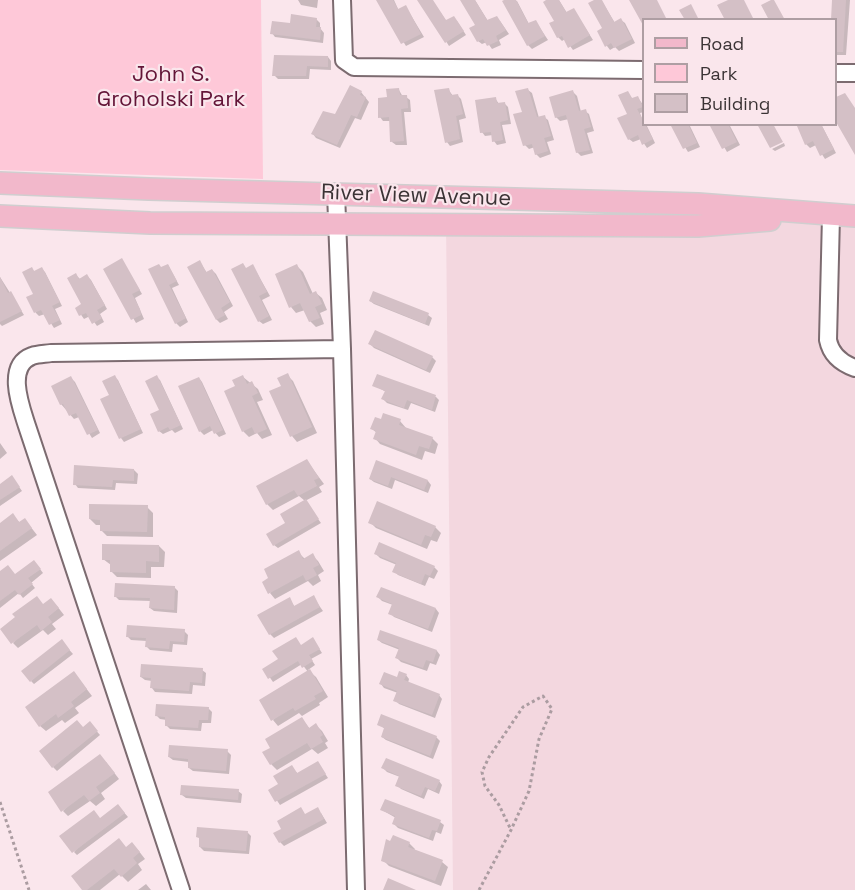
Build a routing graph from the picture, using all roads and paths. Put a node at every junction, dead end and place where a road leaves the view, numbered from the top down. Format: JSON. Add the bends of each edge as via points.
{"nodes":[{"id":1,"x":342,"y":0,"type":"edge"},
{"id":2,"x":642,"y":70,"type":"edge"},
{"id":3,"x":837,"y":73,"type":"edge"},
{"id":4,"x":855,"y":73,"type":"edge"},
{"id":5,"x":0,"y":183,"type":"edge"},
{"id":6,"x":336,"y":193,"type":"junction"},
{"id":7,"x":0,"y":216,"type":"edge"},
{"id":8,"x":831,"y":216,"type":"junction"},
{"id":9,"x":855,"y":216,"type":"edge"},
{"id":10,"x":338,"y":224,"type":"junction"},
{"id":11,"x":342,"y":349,"type":"junction"},
{"id":12,"x":855,"y":368,"type":"edge"},
{"id":13,"x":0,"y":802,"type":"edge"},
{"id":14,"x":511,"y":830,"type":"junction"},
{"id":15,"x":29,"y":890,"type":"edge"},
{"id":16,"x":181,"y":890,"type":"edge"},
{"id":17,"x":356,"y":890,"type":"edge"},
{"id":18,"x":479,"y":890,"type":"edge"}],
"edges":[{"from":1,"to":2,"type":"lane","via":[[344,60],[354,67]]},
{"from":3,"to":4,"type":"lane"},
{"from":5,"to":6,"type":"main road","name":"River View Avenue"},
{"from":6,"to":8,"type":"main road","name":"River View Avenue","via":[[698,204]]},
{"from":6,"to":10,"type":"lane"},
{"from":7,"to":10,"type":"main road","name":"River View Avenue","via":[[150,223]]},
{"from":8,"to":9,"type":"main road","name":"River View Avenue"},
{"from":8,"to":10,"type":"main road","name":"River View Avenue","via":[[698,226]]},
{"from":8,"to":12,"type":"lane","via":[[828,340],[830,351]]},
{"from":10,"to":11,"type":"lane"},
{"from":11,"to":16,"type":"lane","via":[[51,353],[30,357],[19,369],[16,388],[27,426]]},
{"from":11,"to":17,"type":"lane"},
{"from":13,"to":15,"type":"path"},
{"from":14,"to":14,"type":"path","via":[[530,791],[539,739],[552,709],[543,696],[523,707],[482,772],[485,786]]},
{"from":14,"to":18,"type":"path"}]}
